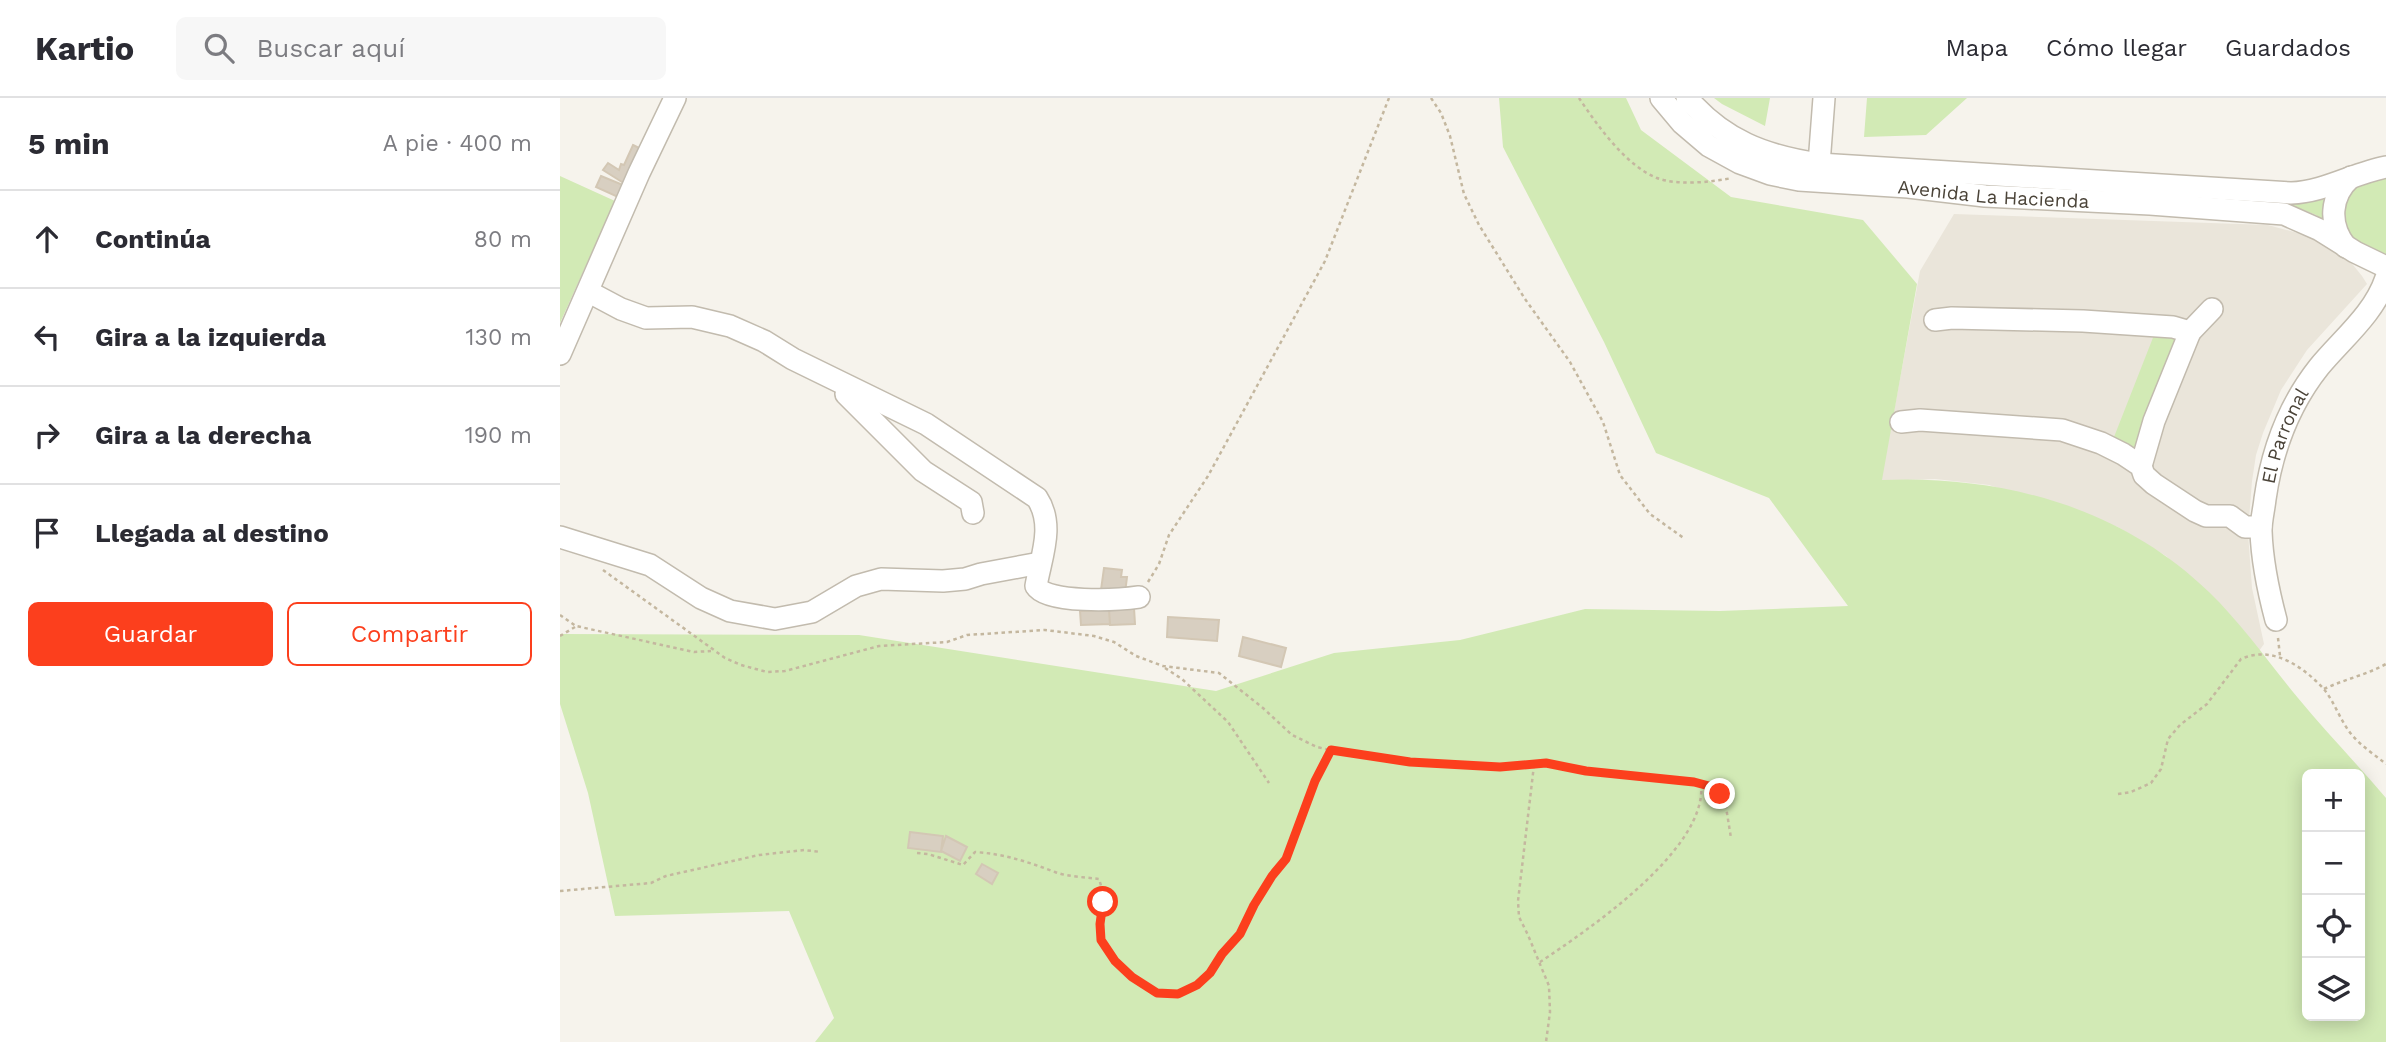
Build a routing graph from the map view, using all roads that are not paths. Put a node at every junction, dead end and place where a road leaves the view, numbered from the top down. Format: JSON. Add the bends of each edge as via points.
{"nodes":[{"id":1,"x":675,"y":98,"type":"edge"},
{"id":2,"x":1661,"y":98,"type":"edge"},
{"id":3,"x":1687,"y":98,"type":"edge"},
{"id":4,"x":1824,"y":98,"type":"edge"},
{"id":5,"x":1819,"y":164,"type":"junction"},
{"id":6,"x":2386,"y":167,"type":"edge"},
{"id":7,"x":2351,"y":177,"type":"junction"},
{"id":8,"x":2346,"y":247,"type":"junction"},
{"id":9,"x":2386,"y":267,"type":"edge"},
{"id":10,"x":2386,"y":278,"type":"edge"},
{"id":11,"x":589,"y":292,"type":"junction"},
{"id":12,"x":2212,"y":309,"type":"dead end"},
{"id":13,"x":1935,"y":320,"type":"dead end"},
{"id":14,"x":2190,"y":332,"type":"junction"},
{"id":15,"x":560,"y":354,"type":"edge"},
{"id":16,"x":837,"y":381,"type":"junction"},
{"id":17,"x":1901,"y":422,"type":"dead end"},
{"id":18,"x":2141,"y":466,"type":"junction"},
{"id":19,"x":2264,"y":504,"type":"junction"},
{"id":20,"x":973,"y":513,"type":"dead end"},
{"id":21,"x":2230,"y":516,"type":"junction"},
{"id":22,"x":2261,"y":527,"type":"junction"},
{"id":23,"x":570,"y":541,"type":"edge"},
{"id":24,"x":1040,"y":562,"type":"junction"},
{"id":25,"x":1139,"y":597,"type":"road end"},
{"id":26,"x":2276,"y":620,"type":"dead end"}],
"edges":[{"from":1,"to":11,"type":"street"},
{"from":2,"to":8,"type":"street","name":"Avenida La Hacienda","via":[[1682,123],[1724,155],[1756,170],[1799,180],[2284,214]]},
{"from":3,"to":5,"type":"street","name":"Avenida La Hacienda","via":[[1720,129],[1751,147],[1784,159]]},
{"from":4,"to":5,"type":"street"},
{"from":5,"to":7,"type":"street","name":"Avenida La Hacienda","via":[[2275,193],[2307,192]]},
{"from":6,"to":7,"type":"street","name":"Avenida La Hacienda"},
{"from":7,"to":8,"type":"street","via":[[2340,190],[2333,215]]},
{"from":8,"to":9,"type":"street","name":"Avenida La Hacienda"},
{"from":10,"to":19,"type":"street","name":"El Parronal","via":[[2365,316],[2297,399],[2273,453]]},
{"from":11,"to":15,"type":"street"},
{"from":11,"to":16,"type":"street","via":[[646,318],[692,317],[730,326]]},
{"from":12,"to":14,"type":"street"},
{"from":13,"to":14,"type":"street","via":[[2083,321]]},
{"from":14,"to":18,"type":"street"},
{"from":16,"to":20,"type":"street","via":[[923,471],[971,502]]},
{"from":16,"to":24,"type":"street","via":[[926,424],[1037,498],[1046,523]]},
{"from":17,"to":18,"type":"street","via":[[2062,430],[2101,443]]},
{"from":18,"to":21,"type":"street","via":[[2154,485],[2195,511]]},
{"from":19,"to":21,"type":"street","via":[[2242,506]]},
{"from":19,"to":22,"type":"street","name":"El Parronal"},
{"from":21,"to":22,"type":"street","via":[[2245,527]]},
{"from":22,"to":26,"type":"street","name":"El Parronal","via":[[2264,569]]},
{"from":23,"to":24,"type":"street","via":[[650,565],[730,611],[775,619],[812,612],[856,586],[881,579],[965,579]]},
{"from":24,"to":25,"type":"street","via":[[1036,586],[1045,594],[1111,600]]}]}
